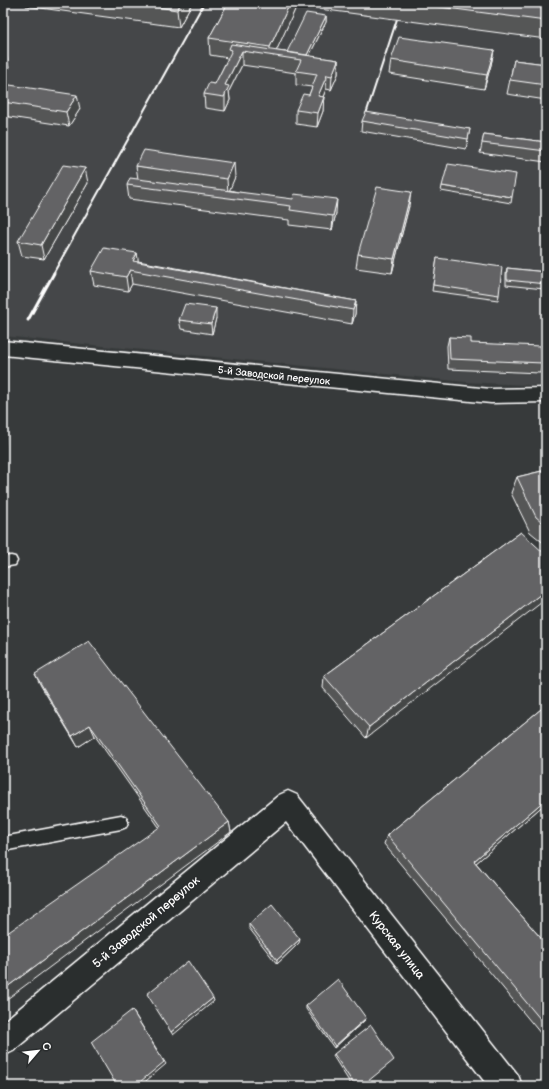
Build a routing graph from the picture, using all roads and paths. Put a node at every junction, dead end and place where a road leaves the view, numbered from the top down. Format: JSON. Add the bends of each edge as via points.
{"nodes":[{"id":1,"x":3,"y":348,"type":"edge"},
{"id":2,"x":546,"y":395,"type":"edge"},
{"id":3,"x":288,"y":804,"type":"joint"},
{"id":4,"x":121,"y":822,"type":"dead end"},
{"id":5,"x":3,"y":844,"type":"edge"},
{"id":6,"x":3,"y":1041,"type":"edge"},
{"id":7,"x":507,"y":1086,"type":"edge"}],
"edges":[{"from":1,"to":2,"type":"street","name":"5-й Заводской переулок","via":[[491,396]]},
{"from":3,"to":6,"type":"street","name":"5-й Заводской переулок"},
{"from":3,"to":7,"type":"street","name":"Курская улица"},
{"from":4,"to":5,"type":"lane"}]}
